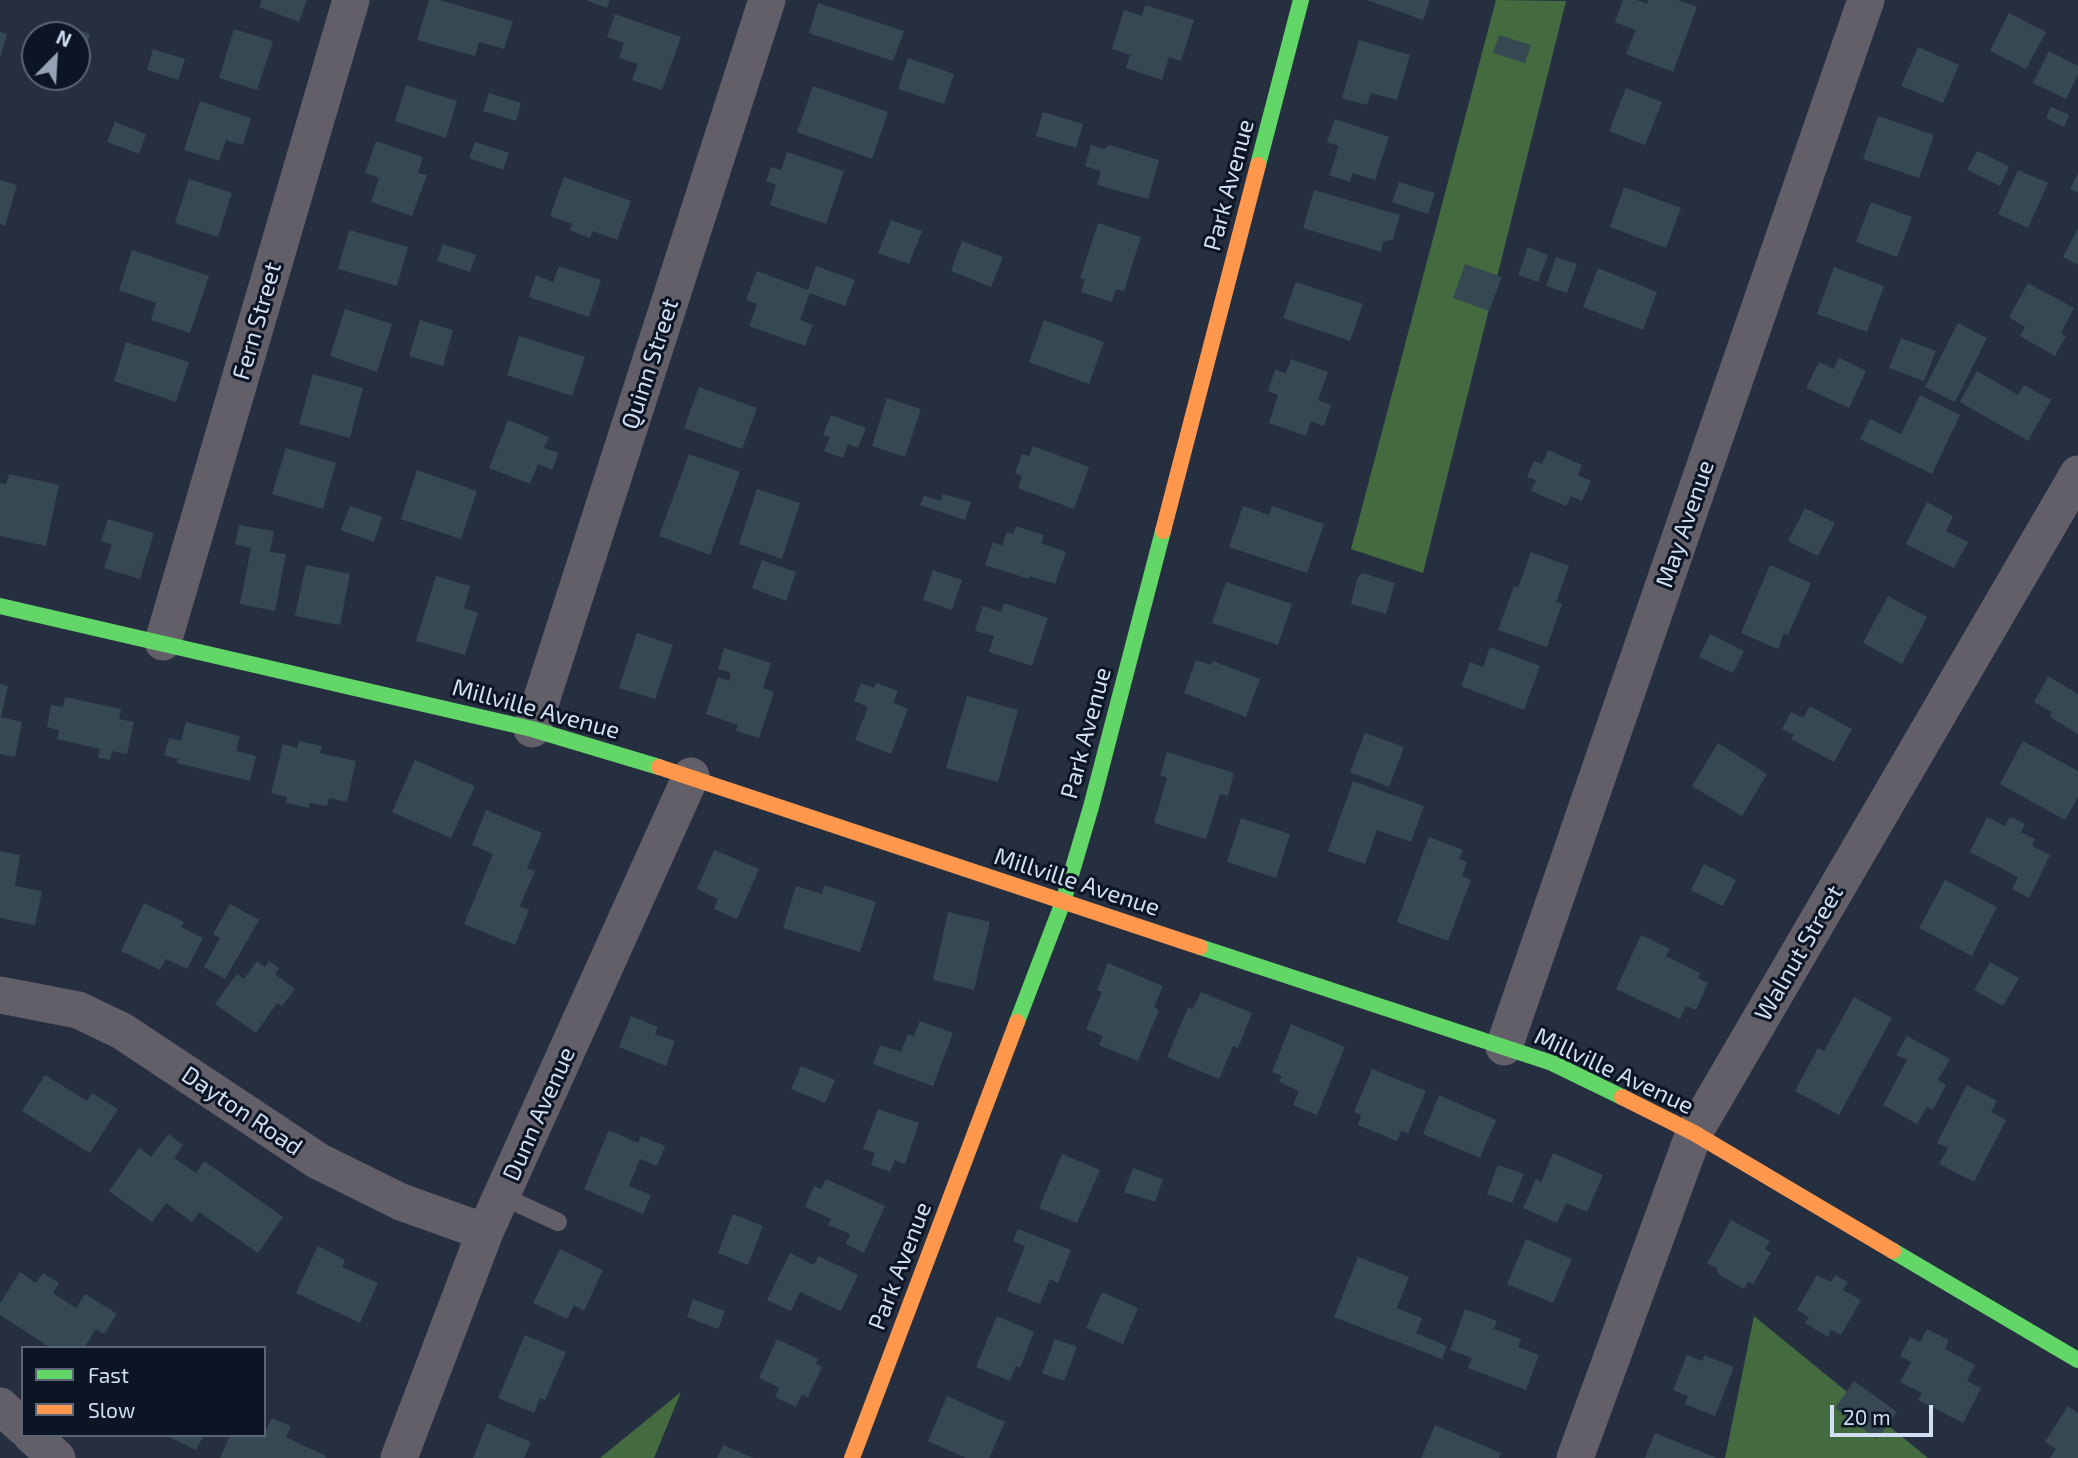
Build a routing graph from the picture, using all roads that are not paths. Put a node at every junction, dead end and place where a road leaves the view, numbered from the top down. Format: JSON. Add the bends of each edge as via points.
{"nodes":[{"id":1,"x":351,"y":0,"type":"edge"},
{"id":2,"x":768,"y":0,"type":"edge"},
{"id":3,"x":1301,"y":0,"type":"edge"},
{"id":4,"x":1866,"y":0,"type":"edge"},
{"id":5,"x":2078,"y":474,"type":"edge"},
{"id":6,"x":0,"y":606,"type":"edge"},
{"id":7,"x":163,"y":642,"type":"junction"},
{"id":8,"x":532,"y":729,"type":"junction"},
{"id":9,"x":691,"y":776,"type":"junction"},
{"id":10,"x":1063,"y":902,"type":"junction"},
{"id":11,"x":0,"y":995,"type":"edge"},
{"id":12,"x":1504,"y":1047,"type":"junction"},
{"id":13,"x":1694,"y":1133,"type":"junction"},
{"id":14,"x":502,"y":1196,"type":"junction"},
{"id":15,"x":558,"y":1222,"type":"dead end"},
{"id":16,"x":485,"y":1232,"type":"junction"},
{"id":17,"x":2078,"y":1360,"type":"edge"},
{"id":18,"x":0,"y":1406,"type":"edge"},
{"id":19,"x":21,"y":1425,"type":"edge"},
{"id":20,"x":33,"y":1437,"type":"edge"},
{"id":21,"x":57,"y":1458,"type":"edge"},
{"id":22,"x":399,"y":1458,"type":"edge"},
{"id":23,"x":852,"y":1458,"type":"edge"},
{"id":24,"x":1575,"y":1458,"type":"edge"}],
"edges":[{"from":1,"to":7,"type":"street","name":"Fern Street"},
{"from":2,"to":8,"type":"street","name":"Quinn Street"},
{"from":3,"to":10,"type":"street","name":"Park Avenue"},
{"from":4,"to":12,"type":"street","name":"May Avenue"},
{"from":5,"to":13,"type":"street","name":"Walnut Street"},
{"from":6,"to":7,"type":"street","name":"Millville Avenue"},
{"from":7,"to":8,"type":"street","name":"Millville Avenue"},
{"from":8,"to":9,"type":"street","name":"Millville Avenue"},
{"from":9,"to":10,"type":"street","name":"Millville Avenue"},
{"from":9,"to":14,"type":"street","name":"Dunn Avenue"},
{"from":10,"to":12,"type":"street","name":"Millville Avenue"},
{"from":10,"to":23,"type":"street","name":"Park Avenue"},
{"from":11,"to":16,"type":"street","name":"Dayton Road","via":[[78,1010],[122,1031],[318,1161],[401,1202]]},
{"from":12,"to":13,"type":"street","name":"Millville Avenue","via":[[1552,1063]]},
{"from":13,"to":17,"type":"street","name":"Millville Avenue"},
{"from":13,"to":24,"type":"street","name":"Walnut Street"},
{"from":14,"to":15,"type":"lane"},
{"from":14,"to":16,"type":"street","name":"Dunn Avenue"},
{"from":16,"to":22,"type":"street","name":"Dunn Avenue"},
{"from":18,"to":19,"type":"street"},
{"from":20,"to":21,"type":"street"}]}
